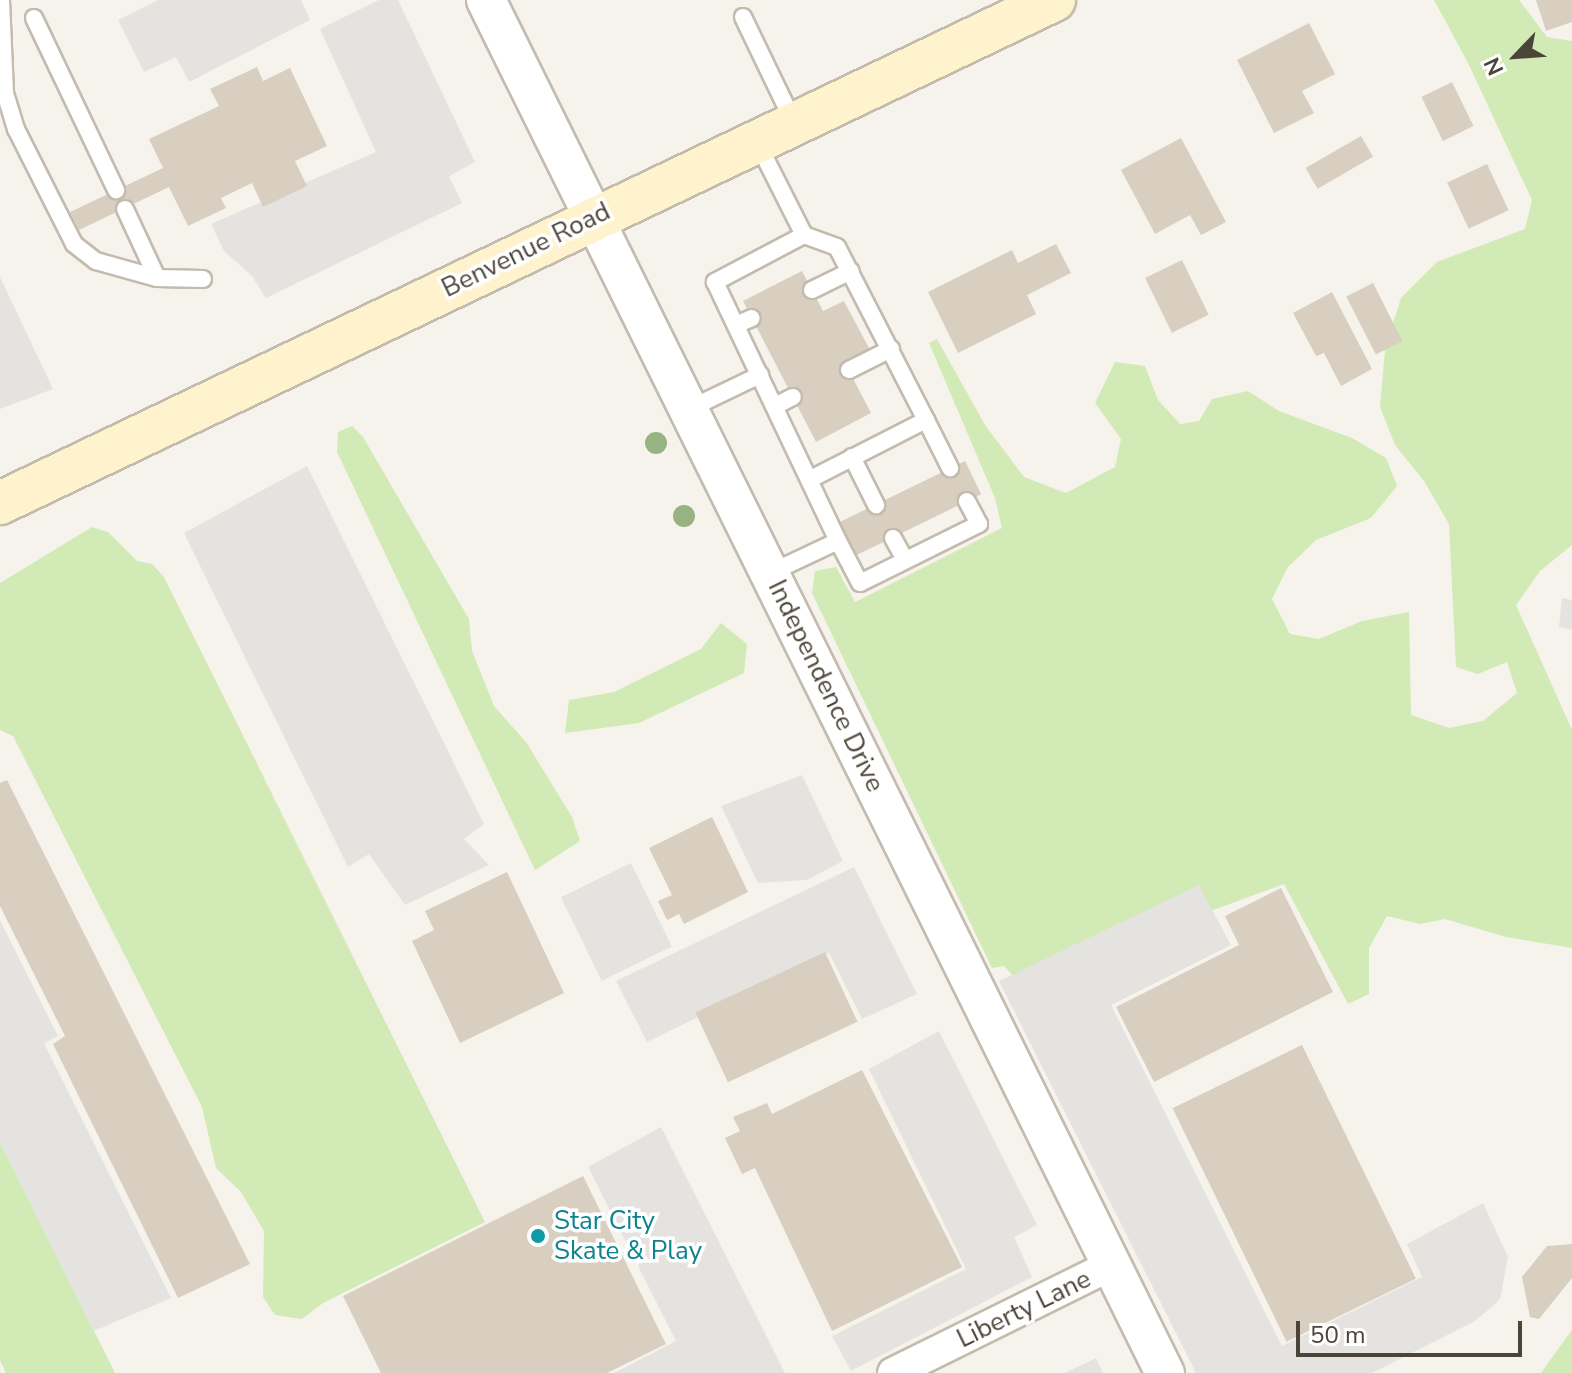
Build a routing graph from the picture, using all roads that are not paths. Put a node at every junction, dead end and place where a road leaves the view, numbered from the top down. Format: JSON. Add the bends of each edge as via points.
{"nodes":[{"id":1,"x":1,"y":0,"type":"edge"},
{"id":2,"x":486,"y":0,"type":"edge"},
{"id":3,"x":1054,"y":0,"type":"edge"},
{"id":4,"x":743,"y":17,"type":"dead end"},
{"id":5,"x":34,"y":18,"type":"dead end"},
{"id":6,"x":794,"y":123,"type":"junction"},
{"id":7,"x":757,"y":141,"type":"junction"},
{"id":8,"x":116,"y":190,"type":"dead end"},
{"id":9,"x":125,"y":209,"type":"dead end"},
{"id":10,"x":594,"y":218,"type":"junction"},
{"id":11,"x":804,"y":235,"type":"junction"},
{"id":12,"x":851,"y":271,"type":"junction"},
{"id":13,"x":157,"y":278,"type":"junction"},
{"id":14,"x":203,"y":279,"type":"dead end"},
{"id":15,"x":812,"y":290,"type":"dead end"},
{"id":16,"x":891,"y":349,"type":"junction"},
{"id":17,"x":849,"y":370,"type":"dead end"},
{"id":18,"x":760,"y":375,"type":"junction"},
{"id":19,"x":793,"y":397,"type":"dead end"},
{"id":20,"x":775,"y":406,"type":"junction"},
{"id":21,"x":689,"y":409,"type":"junction"},
{"id":22,"x":926,"y":420,"type":"junction"},
{"id":23,"x":852,"y":457,"type":"junction"},
{"id":24,"x":950,"y":468,"type":"dead end"},
{"id":25,"x":809,"y":480,"type":"junction"},
{"id":26,"x":967,"y":501,"type":"dead end"},
{"id":27,"x":0,"y":503,"type":"edge"},
{"id":28,"x":876,"y":505,"type":"dead end"},
{"id":29,"x":893,"y":538,"type":"dead end"},
{"id":30,"x":838,"y":541,"type":"junction"},
{"id":31,"x":905,"y":560,"type":"junction"},
{"id":32,"x":770,"y":573,"type":"junction"},
{"id":33,"x":1112,"y":1265,"type":"junction"},
{"id":34,"x":893,"y":1373,"type":"edge"},
{"id":35,"x":1165,"y":1373,"type":"edge"}],
"edges":[{"from":1,"to":13,"type":"lane","via":[[5,93],[16,129],[74,244],[96,261]]},
{"from":2,"to":10,"type":"street","name":"Independence Drive"},
{"from":3,"to":6,"type":"main road","name":"Benvenue Road"},
{"from":4,"to":6,"type":"lane"},
{"from":5,"to":8,"type":"lane"},
{"from":6,"to":7,"type":"main road","name":"Benvenue Road"},
{"from":7,"to":10,"type":"main road","name":"Benvenue Road"},
{"from":7,"to":11,"type":"lane"},
{"from":9,"to":13,"type":"lane"},
{"from":10,"to":21,"type":"street","name":"Independence Drive"},
{"from":10,"to":27,"type":"main road","name":"Benvenue Road"},
{"from":11,"to":12,"type":"lane","via":[[837,247]]},
{"from":11,"to":18,"type":"lane","via":[[715,282],[744,322]]},
{"from":12,"to":15,"type":"lane"},
{"from":12,"to":16,"type":"lane"},
{"from":13,"to":14,"type":"lane"},
{"from":16,"to":17,"type":"lane"},
{"from":16,"to":22,"type":"lane"},
{"from":18,"to":20,"type":"lane"},
{"from":18,"to":21,"type":"lane"},
{"from":19,"to":20,"type":"lane"},
{"from":20,"to":25,"type":"lane"},
{"from":21,"to":32,"type":"street","name":"Independence Drive"},
{"from":22,"to":23,"type":"lane"},
{"from":22,"to":24,"type":"lane"},
{"from":23,"to":25,"type":"lane"},
{"from":23,"to":28,"type":"lane"},
{"from":25,"to":30,"type":"lane"},
{"from":26,"to":31,"type":"lane","via":[[979,524]]},
{"from":29,"to":31,"type":"lane"},
{"from":30,"to":31,"type":"lane","via":[[860,583]]},
{"from":30,"to":32,"type":"lane"},
{"from":32,"to":33,"type":"street","name":"Independence Drive"},
{"from":33,"to":34,"type":"street","name":"Liberty Lane"},
{"from":33,"to":35,"type":"street","name":"Independence Drive"}]}
